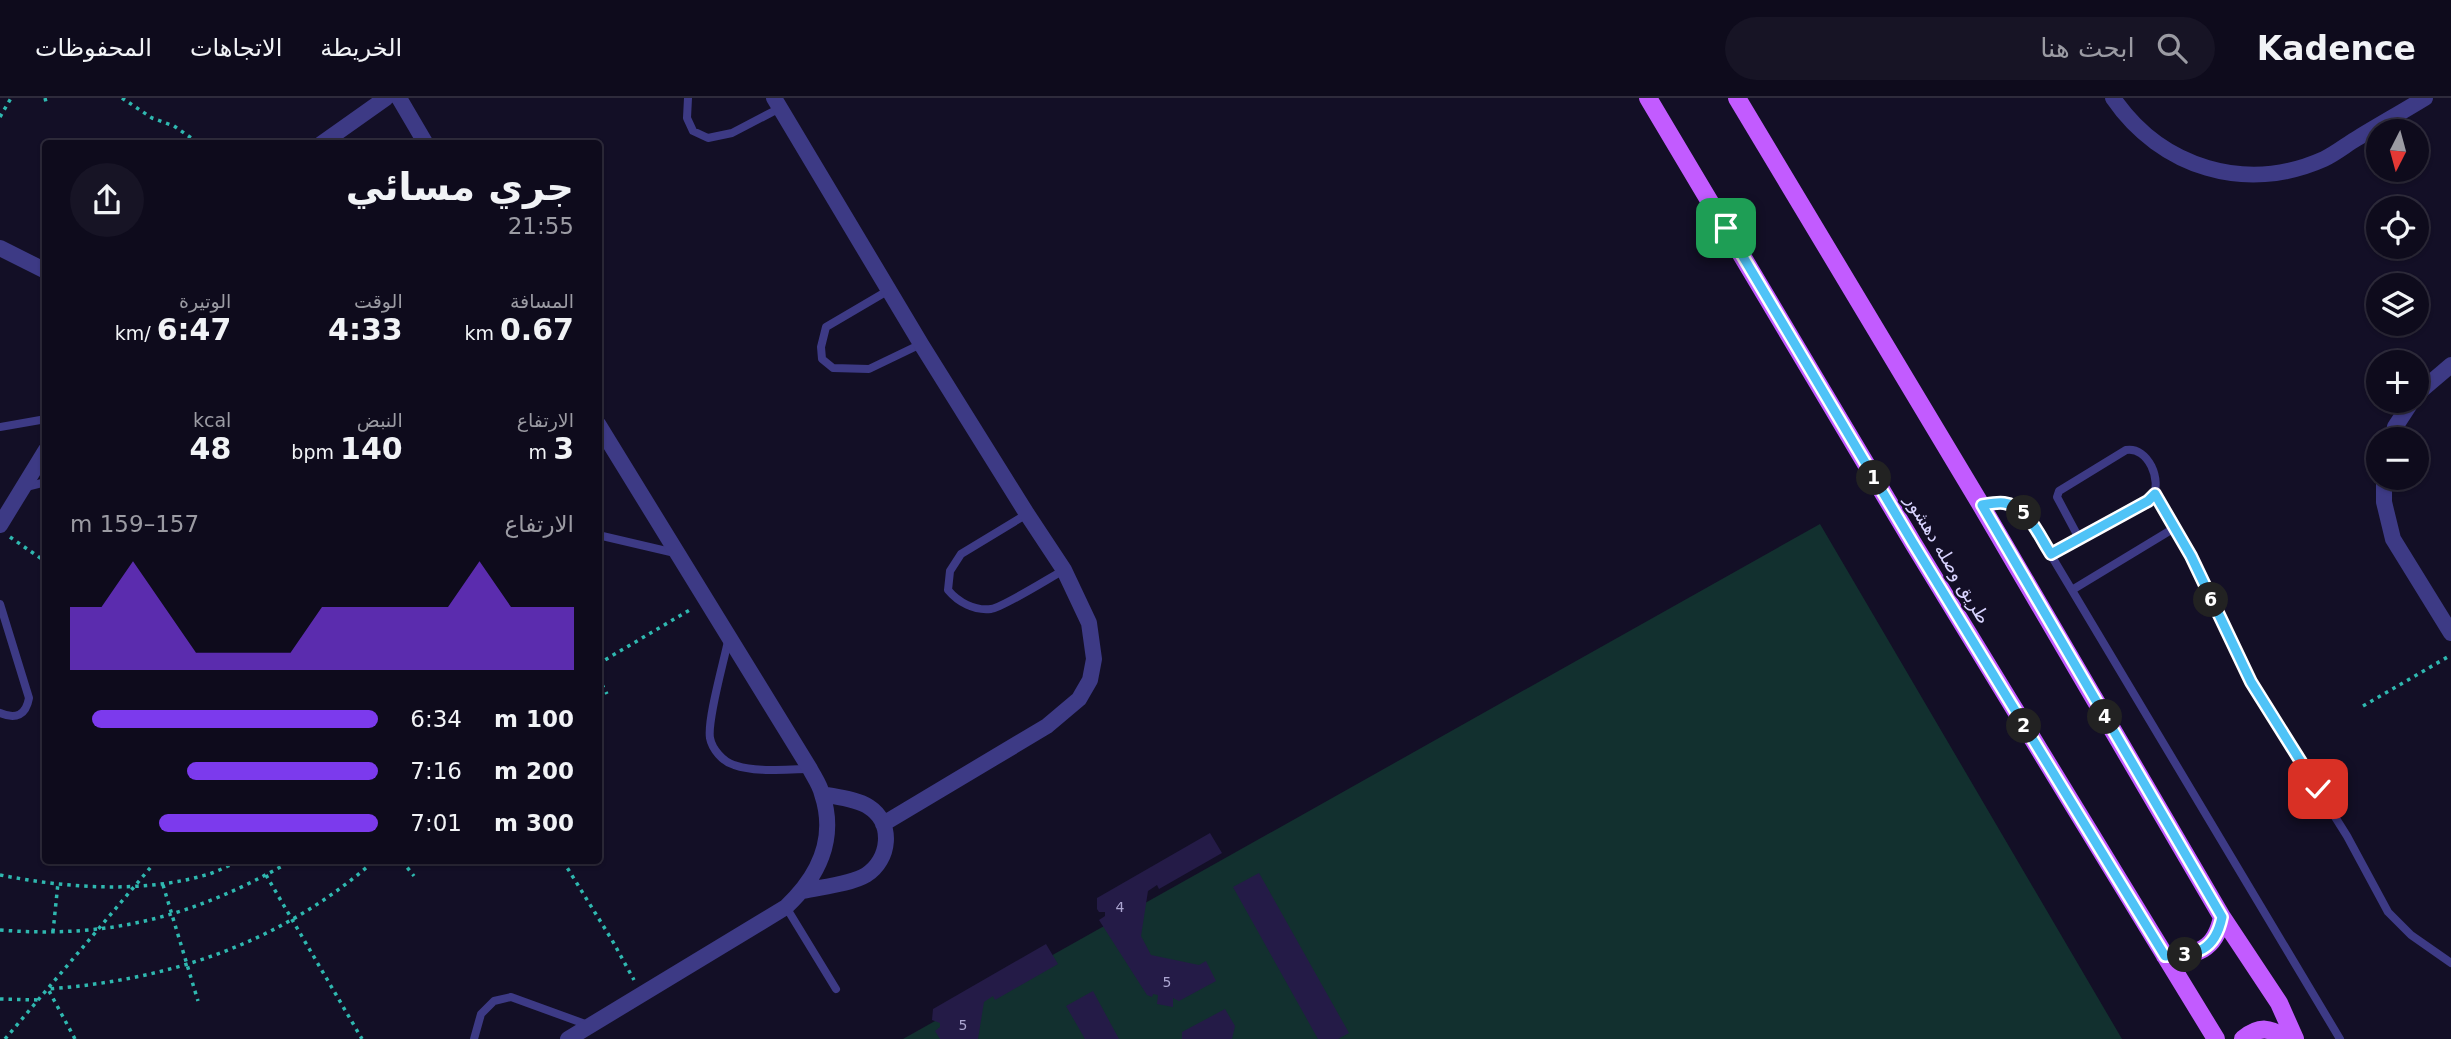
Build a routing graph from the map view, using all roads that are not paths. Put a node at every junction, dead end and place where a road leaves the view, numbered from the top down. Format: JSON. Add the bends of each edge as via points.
{"nodes":[{"id":1,"x":386,"y":98,"type":"edge"},
{"id":2,"x":399,"y":98,"type":"edge"},
{"id":3,"x":688,"y":98,"type":"edge"},
{"id":4,"x":1648,"y":98,"type":"edge"},
{"id":5,"x":1737,"y":98,"type":"edge"},
{"id":6,"x":2113,"y":98,"type":"edge"},
{"id":7,"x":2425,"y":98,"type":"edge"},
{"id":8,"x":777,"y":103,"type":"edge"},
{"id":9,"x":327,"y":140,"type":"edge"},
{"id":10,"x":424,"y":140,"type":"edge"},
{"id":11,"x":0,"y":248,"type":"edge"},
{"id":12,"x":42,"y":269,"type":"edge"},
{"id":13,"x":889,"y":290,"type":"junction"},
{"id":14,"x":921,"y":344,"type":"junction"},
{"id":15,"x":2451,"y":365,"type":"edge"},
{"id":16,"x":2429,"y":384,"type":"edge"},
{"id":17,"x":42,"y":420,"type":"edge"},
{"id":18,"x":0,"y":427,"type":"edge"},
{"id":19,"x":602,"y":430,"type":"edge"},
{"id":20,"x":42,"y":457,"type":"edge"},
{"id":21,"x":42,"y":483,"type":"edge"},
{"id":22,"x":23,"y":488,"type":"junction"},
{"id":23,"x":2384,"y":490,"type":"edge"},
{"id":24,"x":2155,"y":494,"type":"junction"},
{"id":25,"x":1982,"y":505,"type":"junction"},
{"id":26,"x":1027,"y":514,"type":"junction"},
{"id":27,"x":0,"y":525,"type":"edge"},
{"id":28,"x":2176,"y":527,"type":"junction"},
{"id":29,"x":602,"y":536,"type":"edge"},
{"id":30,"x":2080,"y":540,"type":"junction"},
{"id":31,"x":678,"y":554,"type":"junction"},
{"id":32,"x":2051,"y":554,"type":"junction"},
{"id":33,"x":1064,"y":570,"type":"junction"},
{"id":34,"x":2072,"y":590,"type":"junction"},
{"id":35,"x":0,"y":604,"type":"edge"},
{"id":36,"x":2451,"y":633,"type":"edge"},
{"id":37,"x":729,"y":637,"type":"junction"},
{"id":38,"x":0,"y":713,"type":"edge"},
{"id":39,"x":810,"y":769,"type":"junction"},
{"id":40,"x":822,"y":794,"type":"junction"},
{"id":41,"x":883,"y":824,"type":"junction"},
{"id":42,"x":803,"y":891,"type":"junction"},
{"id":43,"x":786,"y":907,"type":"junction"},
{"id":44,"x":2222,"y":917,"type":"junction"},
{"id":45,"x":2165,"y":956,"type":"junction"},
{"id":46,"x":2451,"y":963,"type":"edge"},
{"id":47,"x":836,"y":989,"type":"dead end"},
{"id":48,"x":590,"y":1026,"type":"junction"},
{"id":49,"x":474,"y":1039,"type":"edge"},
{"id":50,"x":568,"y":1039,"type":"edge"},
{"id":51,"x":2216,"y":1039,"type":"edge"},
{"id":52,"x":2243,"y":1039,"type":"edge"},
{"id":53,"x":2288,"y":1039,"type":"edge"},
{"id":54,"x":2295,"y":1039,"type":"edge"},
{"id":55,"x":2340,"y":1039,"type":"edge"}],
"edges":[{"from":1,"to":9,"type":"street"},
{"from":2,"to":10,"type":"street"},
{"from":3,"to":8,"type":"lane","via":[[687,118],[693,131],[708,138],[732,133]]},
{"from":4,"to":45,"type":"main road","name":"طريق وصله دهشور"},
{"from":5,"to":25,"type":"main road"},
{"from":6,"to":7,"type":"street","via":[[2152,142],[2183,160],[2218,172],[2255,175],[2291,170],[2326,158]]},
{"from":8,"to":13,"type":"street"},
{"from":11,"to":12,"type":"street"},
{"from":13,"to":14,"type":"street"},
{"from":13,"to":14,"type":"lane","via":[[826,327],[822,359],[833,368],[869,369]]},
{"from":14,"to":26,"type":"street"},
{"from":15,"to":16,"type":"street"},
{"from":17,"to":18,"type":"lane"},
{"from":19,"to":31,"type":"street"},
{"from":20,"to":22,"type":"street"},
{"from":21,"to":22,"type":"lane"},
{"from":22,"to":27,"type":"street"},
{"from":23,"to":36,"type":"street","via":[[2393,539]]},
{"from":24,"to":28,"type":"lane"},
{"from":24,"to":30,"type":"lane"},
{"from":24,"to":30,"type":"lane","via":[[2157,480],[2142,452],[2122,452],[2058,493]]},
{"from":25,"to":32,"type":"lane","via":[[2017,507]]},
{"from":25,"to":44,"type":"main road"},
{"from":26,"to":33,"type":"street"},
{"from":26,"to":33,"type":"lane","via":[[961,554],[950,571],[948,590],[968,606],[993,609]]},
{"from":28,"to":34,"type":"lane"},
{"from":28,"to":46,"type":"lane","via":[[2251,682],[2347,836],[2388,912],[2411,936]]},
{"from":29,"to":31,"type":"lane"},
{"from":30,"to":32,"type":"lane"},
{"from":31,"to":37,"type":"street"},
{"from":32,"to":34,"type":"lane"},
{"from":33,"to":41,"type":"street","via":[[1089,623],[1094,659],[1090,680],[1079,699],[1047,726]]},
{"from":34,"to":55,"type":"lane"},
{"from":35,"to":38,"type":"lane","via":[[29,698],[27,709],[19,716]]},
{"from":37,"to":39,"type":"street"},
{"from":37,"to":39,"type":"lane","via":[[711,720],[710,738],[717,754],[731,765],[749,768]]},
{"from":39,"to":40,"type":"street"},
{"from":40,"to":41,"type":"street","via":[[867,805]]},
{"from":40,"to":42,"type":"street","via":[[827,819],[825,845]]},
{"from":41,"to":42,"type":"street","via":[[885,849],[873,870],[862,877]]},
{"from":42,"to":43,"type":"street"},
{"from":43,"to":47,"type":"lane"},
{"from":43,"to":48,"type":"street"},
{"from":44,"to":45,"type":"main road","via":[[2211,944],[2203,950]]},
{"from":44,"to":54,"type":"main road","via":[[2278,1003]]},
{"from":45,"to":51,"type":"main road","name":"طريق وصله دهشور"},
{"from":48,"to":49,"type":"lane","via":[[511,997],[494,1001],[481,1014]]},
{"from":48,"to":50,"type":"street"},
{"from":52,"to":53,"type":"main road","via":[[2262,1028]]}]}
